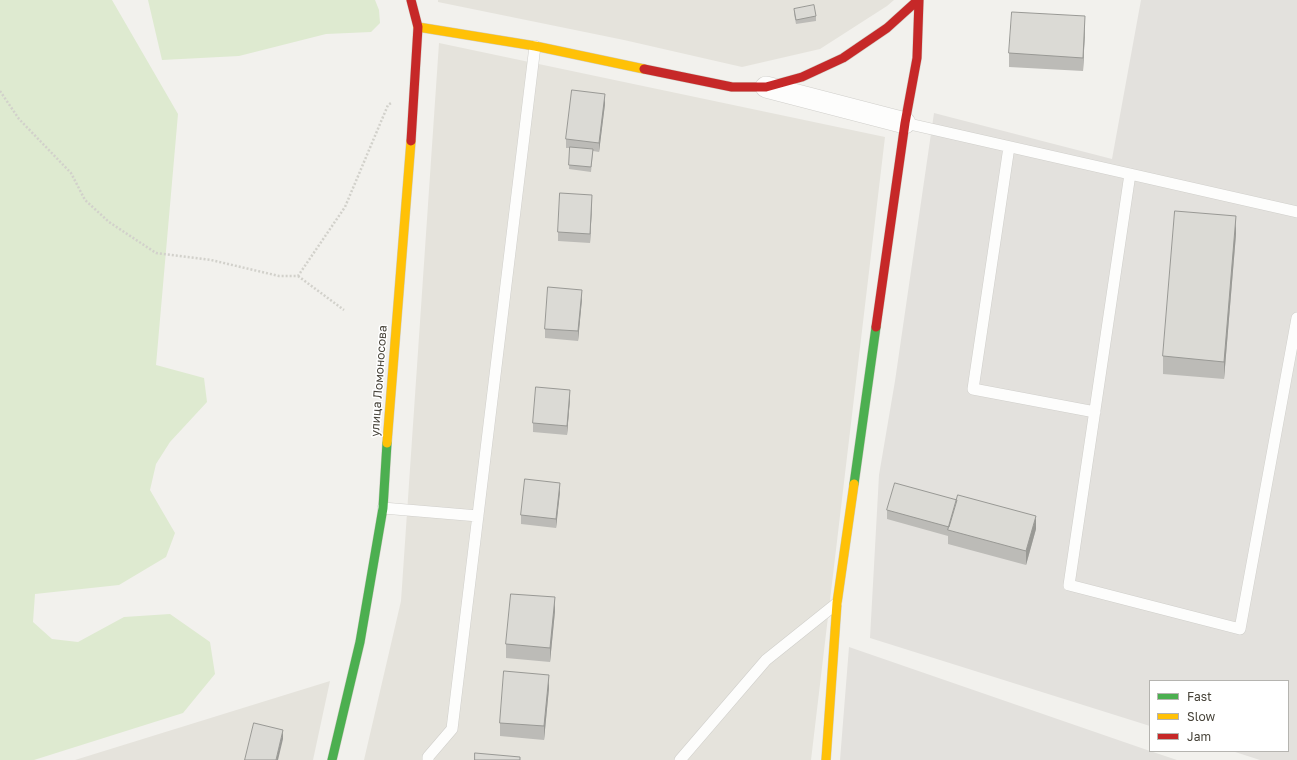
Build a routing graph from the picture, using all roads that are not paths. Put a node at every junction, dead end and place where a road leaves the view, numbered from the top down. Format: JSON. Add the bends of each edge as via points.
{"nodes":[{"id":1,"x":411,"y":0,"type":"edge"},
{"id":2,"x":918,"y":0,"type":"edge"},
{"id":3,"x":418,"y":27,"type":"junction"},
{"id":4,"x":535,"y":46,"type":"junction"},
{"id":5,"x":766,"y":87,"type":"junction"},
{"id":6,"x":905,"y":123,"type":"junction"},
{"id":7,"x":1009,"y":147,"type":"junction"},
{"id":8,"x":1130,"y":174,"type":"junction"},
{"id":9,"x":1297,"y":212,"type":"edge"},
{"id":10,"x":1297,"y":318,"type":"edge"},
{"id":11,"x":1095,"y":412,"type":"junction"},
{"id":12,"x":383,"y":508,"type":"junction"},
{"id":13,"x":478,"y":516,"type":"junction"},
{"id":14,"x":837,"y":604,"type":"junction"},
{"id":15,"x":332,"y":760,"type":"edge"},
{"id":16,"x":428,"y":760,"type":"edge"},
{"id":17,"x":680,"y":760,"type":"edge"},
{"id":18,"x":826,"y":760,"type":"edge"}],
"edges":[{"from":1,"to":3,"type":"main road","name":"улица Ломоносова"},
{"from":2,"to":5,"type":"main road","via":[[887,28],[843,58],[802,77]]},
{"from":2,"to":6,"type":"main road","via":[[917,58]]},
{"from":3,"to":4,"type":"main road"},
{"from":3,"to":12,"type":"main road","name":"улица Ломоносова"},
{"from":4,"to":5,"type":"main road","via":[[732,87]]},
{"from":4,"to":13,"type":"lane"},
{"from":5,"to":6,"type":"street"},
{"from":6,"to":7,"type":"lane"},
{"from":6,"to":14,"type":"main road"},
{"from":7,"to":8,"type":"lane"},
{"from":7,"to":11,"type":"lane","via":[[973,389]]},
{"from":8,"to":9,"type":"lane"},
{"from":8,"to":11,"type":"lane"},
{"from":10,"to":11,"type":"lane","via":[[1240,629],[1069,586]]},
{"from":12,"to":13,"type":"lane"},
{"from":12,"to":15,"type":"main road","name":"улица Ломоносова","via":[[360,642]]},
{"from":13,"to":16,"type":"lane","via":[[452,728]]},
{"from":14,"to":17,"type":"lane","via":[[766,660]]},
{"from":14,"to":18,"type":"main road"}]}
